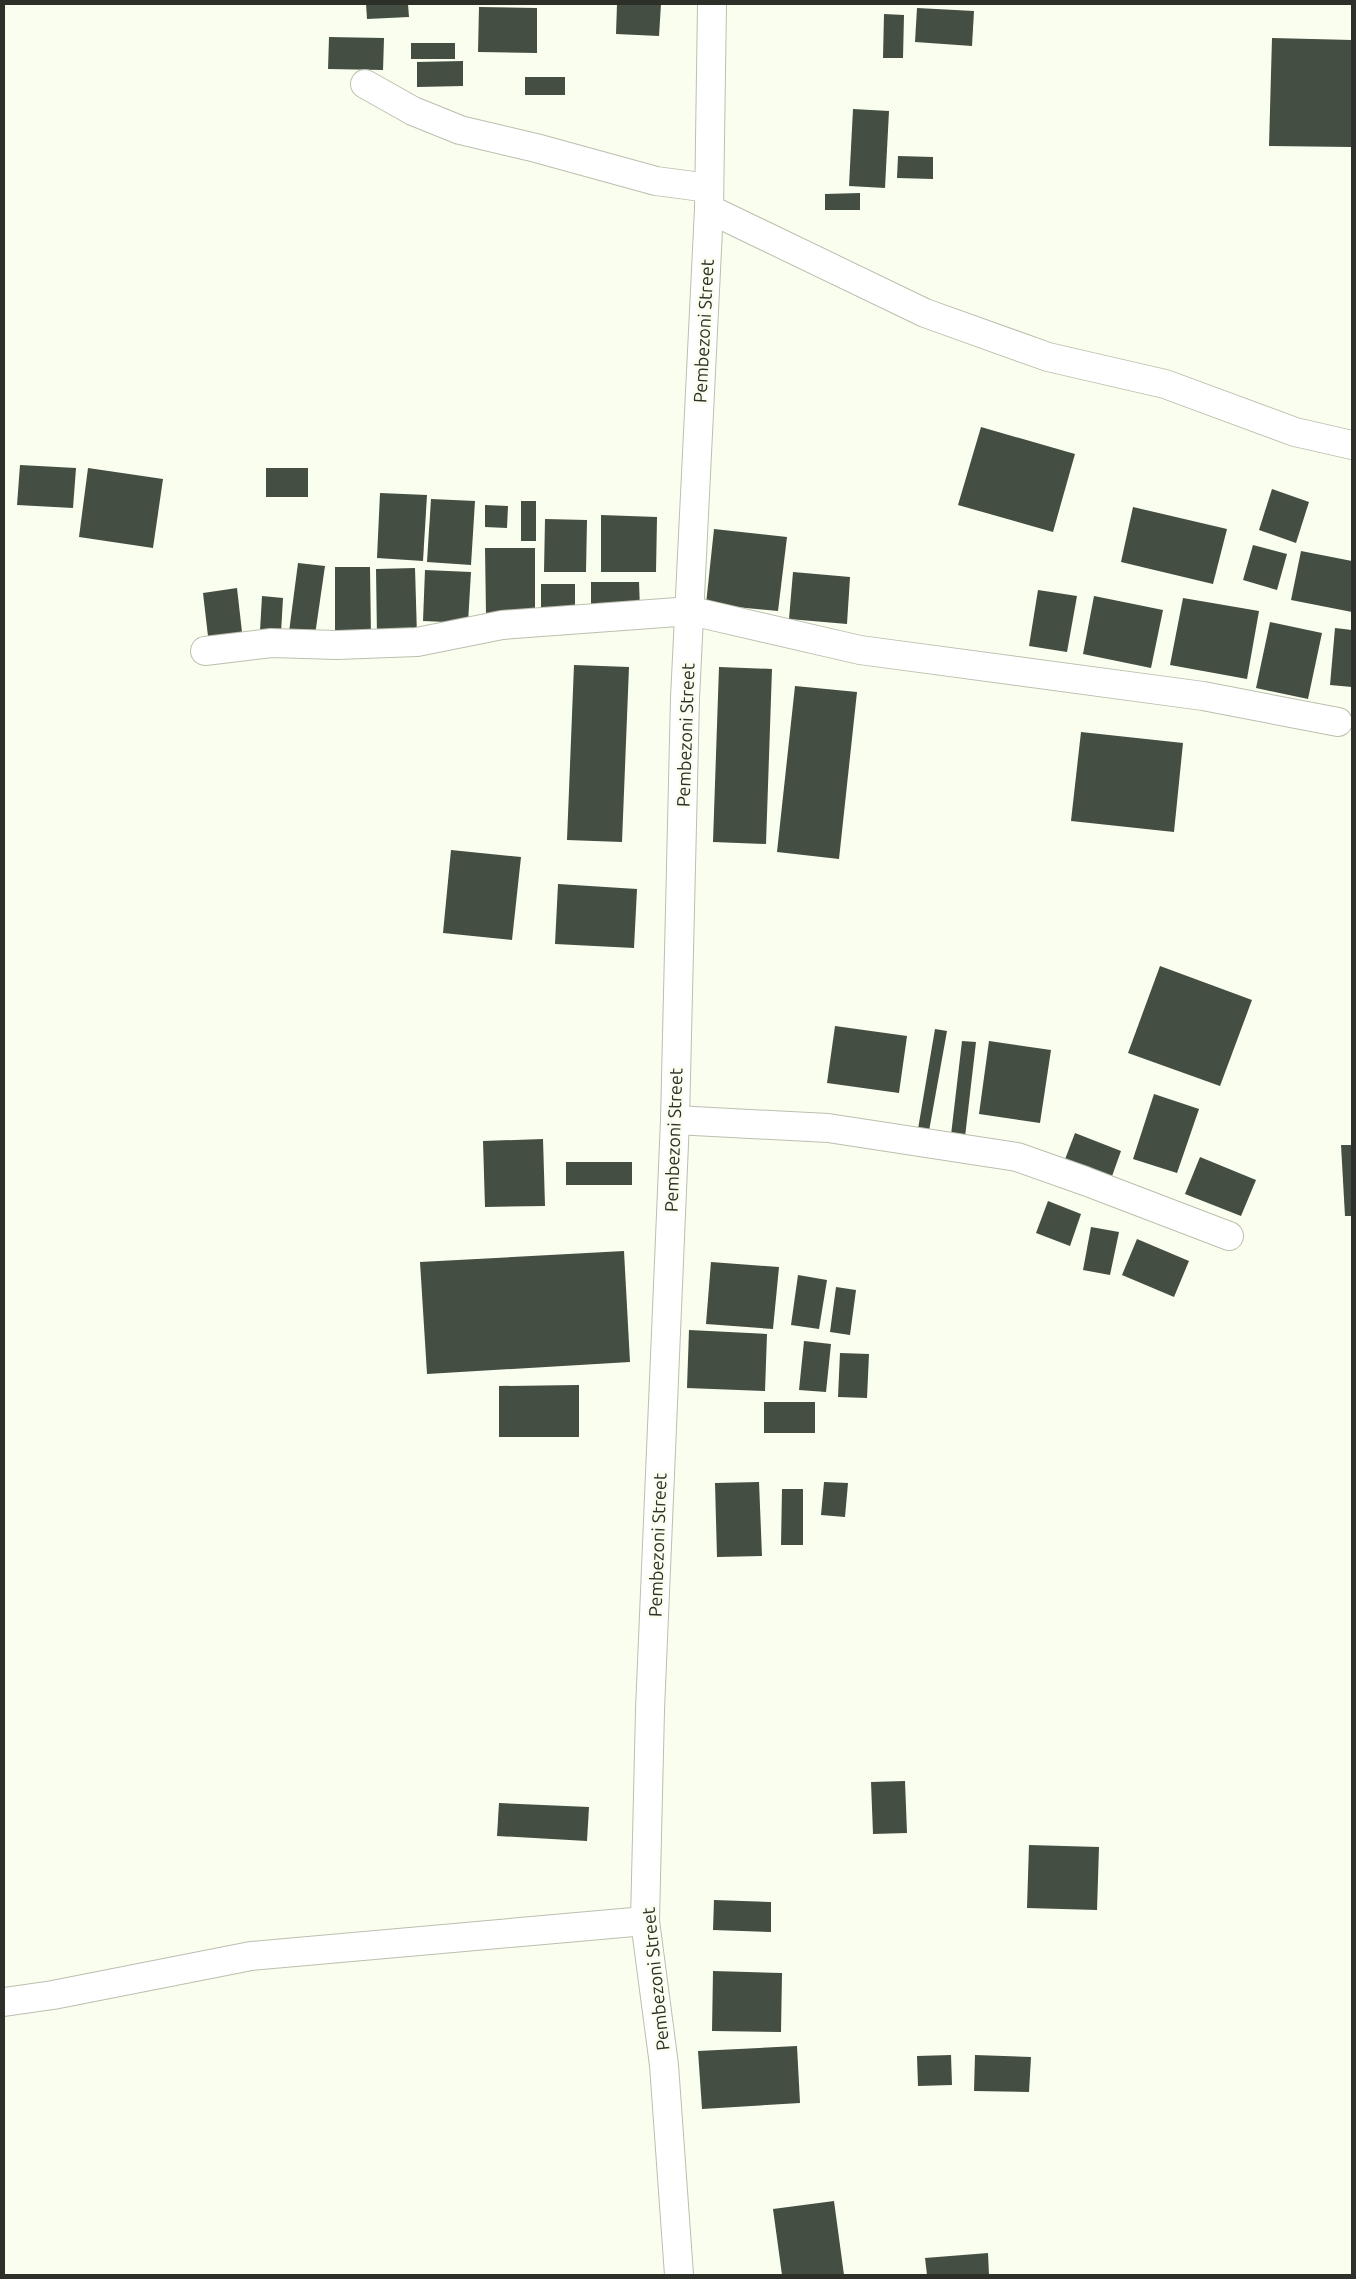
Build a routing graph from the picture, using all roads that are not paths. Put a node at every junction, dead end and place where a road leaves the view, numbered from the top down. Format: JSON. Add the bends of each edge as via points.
{"nodes":[{"id":1,"x":712,"y":4,"type":"edge"},
{"id":2,"x":365,"y":84,"type":"dead end"},
{"id":3,"x":709,"y":199,"type":"junction"},
{"id":4,"x":1352,"y":445,"type":"edge"},
{"id":5,"x":691,"y":611,"type":"junction"},
{"id":6,"x":206,"y":651,"type":"dead end"},
{"id":7,"x":1338,"y":722,"type":"dead end"},
{"id":8,"x":675,"y":1120,"type":"junction"},
{"id":9,"x":1229,"y":1236,"type":"dead end"},
{"id":10,"x":645,"y":1921,"type":"junction"},
{"id":11,"x":4,"y":2002,"type":"edge"},
{"id":12,"x":679,"y":2275,"type":"edge"}],
"edges":[{"from":1,"to":3,"type":"street","name":"Pembezoni Street"},
{"from":2,"to":3,"type":"street","via":[[413,111],[460,130],[656,181]]},
{"from":3,"to":4,"type":"street","via":[[925,313],[1048,358],[1165,384],[1295,432]]},
{"from":3,"to":5,"type":"street","name":"Pembezoni Street"},
{"from":5,"to":6,"type":"street","via":[[502,625],[417,642],[272,643]]},
{"from":5,"to":7,"type":"street","via":[[860,650],[1203,696]]},
{"from":5,"to":8,"type":"street","name":"Pembezoni Street","via":[[685,698]]},
{"from":8,"to":9,"type":"street","via":[[828,1128],[1017,1157]]},
{"from":8,"to":10,"type":"street","name":"Pembezoni Street","via":[[650,1710]]},
{"from":10,"to":11,"type":"street","via":[[252,1956]]},
{"from":10,"to":12,"type":"street","name":"Pembezoni Street","via":[[664,2065]]}]}
